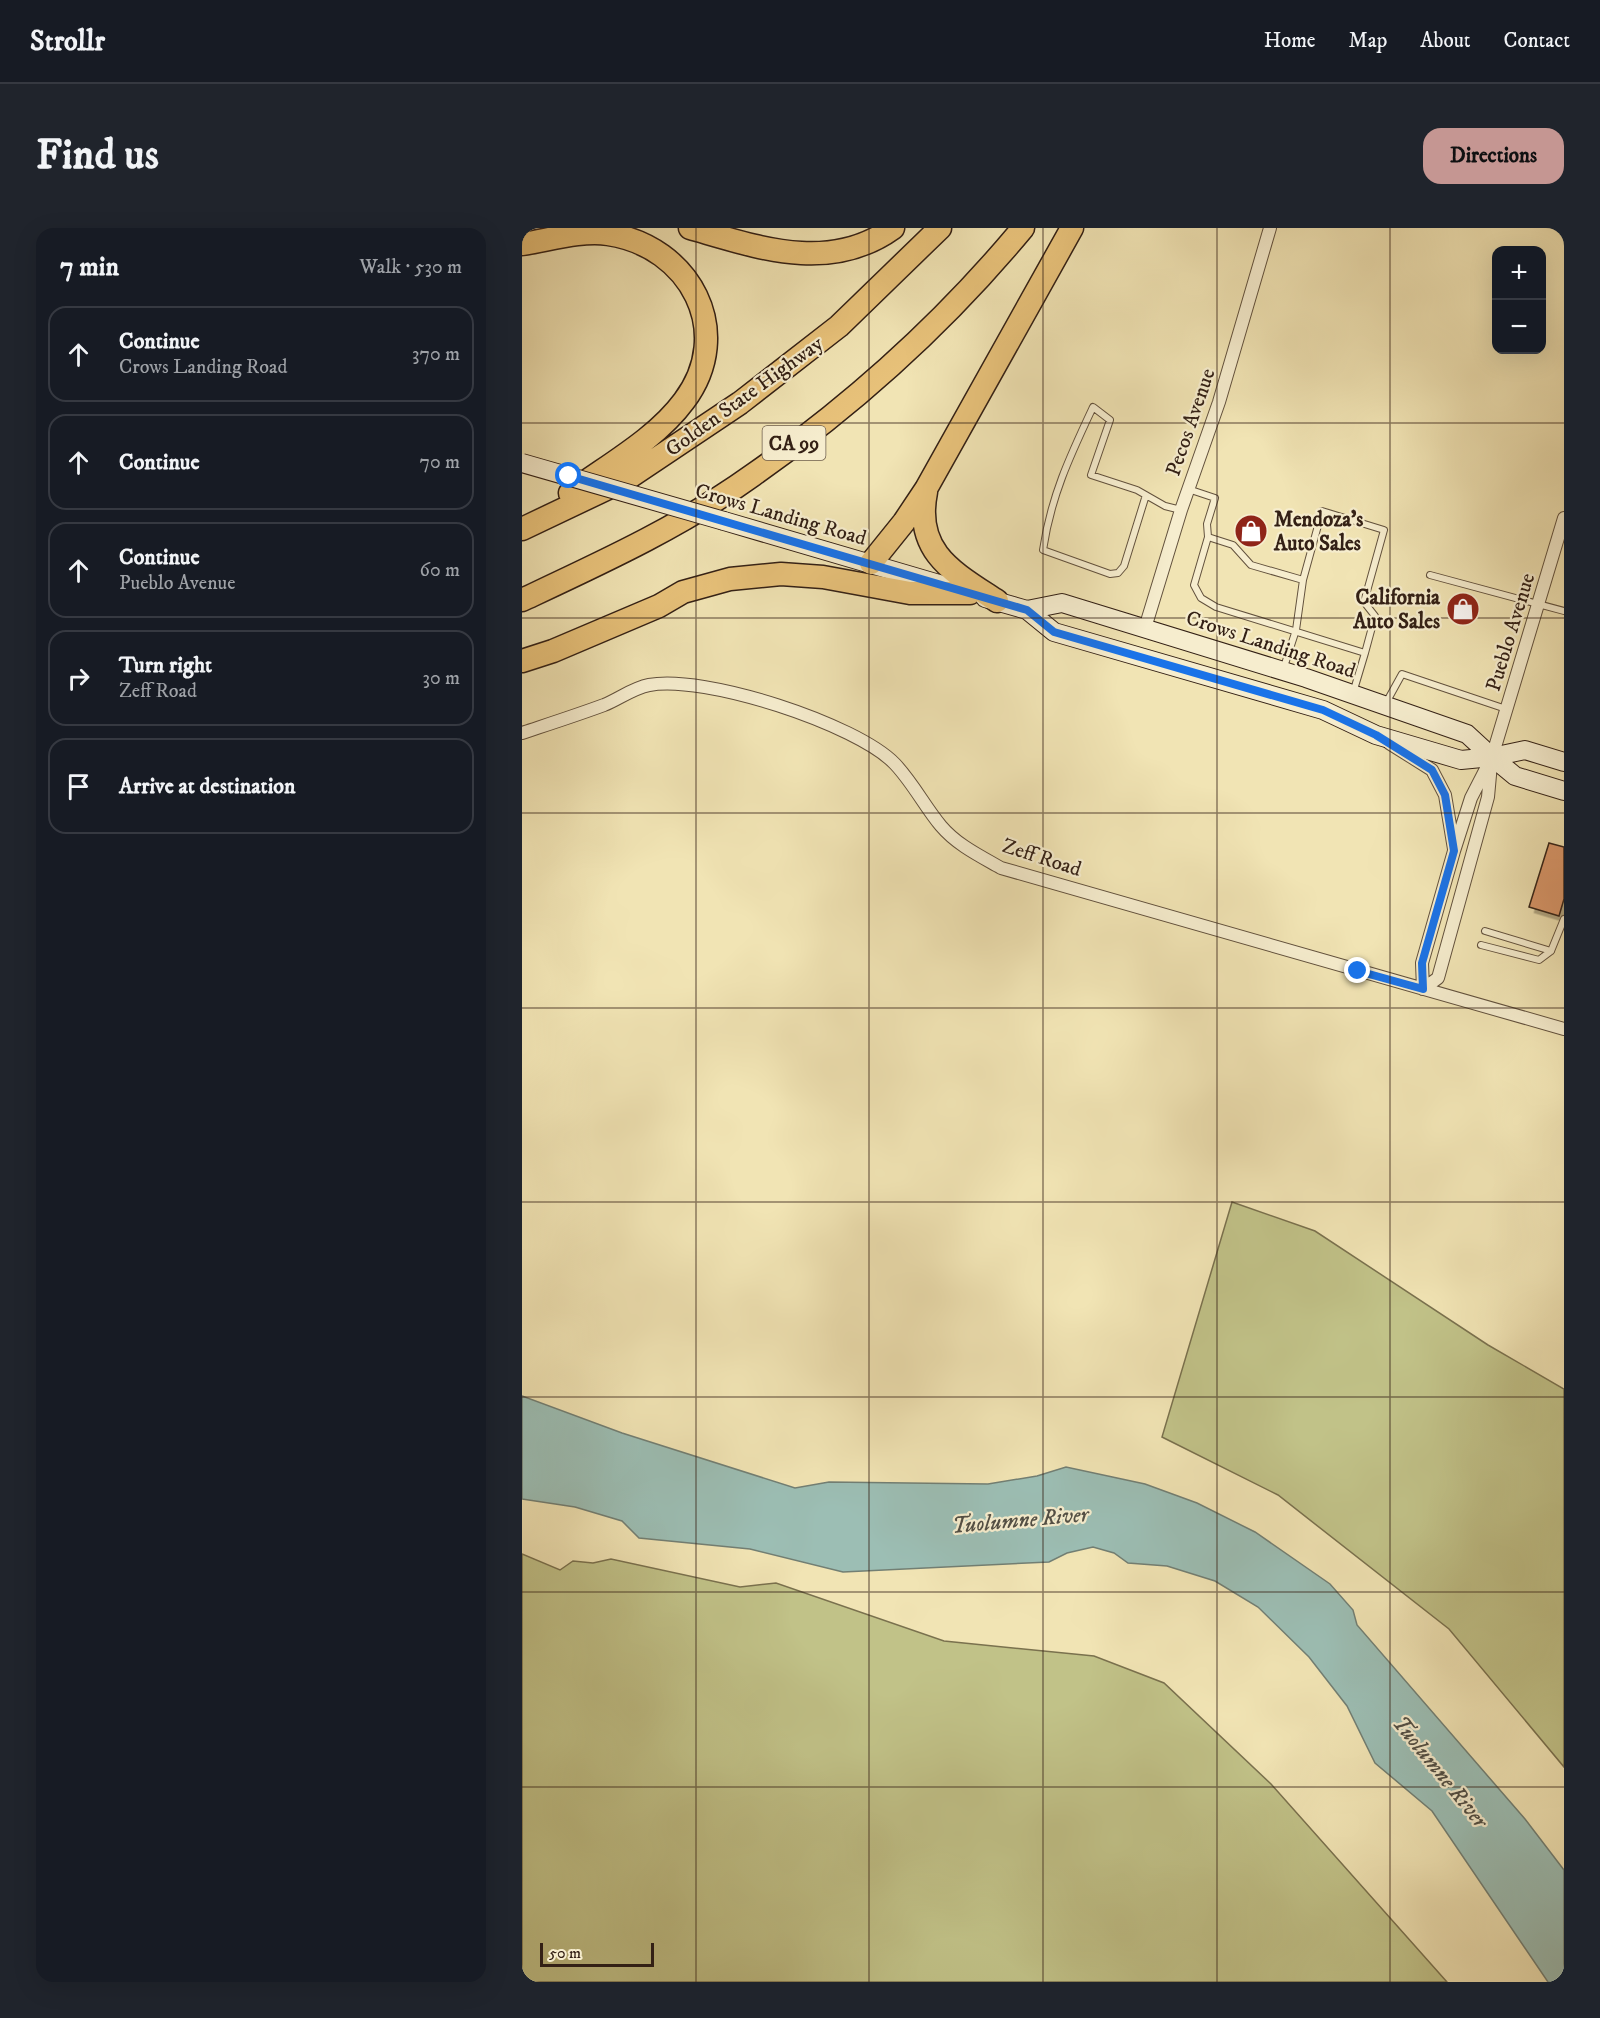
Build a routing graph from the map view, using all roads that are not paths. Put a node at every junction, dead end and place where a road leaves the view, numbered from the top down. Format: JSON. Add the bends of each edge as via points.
{"nodes":[{"id":1,"x":690,"y":228,"type":"edge"},
{"id":2,"x":893,"y":228,"type":"edge"},
{"id":3,"x":940,"y":228,"type":"edge"},
{"id":4,"x":1023,"y":228,"type":"edge"},
{"id":5,"x":1071,"y":228,"type":"edge"},
{"id":6,"x":1270,"y":228,"type":"edge"},
{"id":7,"x":522,"y":244,"type":"edge"},
{"id":8,"x":522,"y":457,"type":"edge"},
{"id":9,"x":522,"y":463,"type":"edge"},
{"id":10,"x":547,"y":470,"type":"junction"},
{"id":11,"x":926,"y":489,"type":"junction"},
{"id":12,"x":1188,"y":489,"type":"junction"},
{"id":13,"x":1146,"y":495,"type":"junction"},
{"id":14,"x":1181,"y":510,"type":"junction"},
{"id":15,"x":1564,"y":518,"type":"edge"},
{"id":16,"x":522,"y":529,"type":"edge"},
{"id":17,"x":1208,"y":537,"type":"junction"},
{"id":18,"x":871,"y":563,"type":"junction"},
{"id":19,"x":1430,"y":575,"type":"dead end"},
{"id":20,"x":1303,"y":580,"type":"junction"},
{"id":21,"x":970,"y":593,"type":"junction"},
{"id":22,"x":522,"y":600,"type":"edge"},
{"id":23,"x":997,"y":601,"type":"junction"},
{"id":24,"x":1538,"y":604,"type":"junction"},
{"id":25,"x":1027,"y":610,"type":"junction"},
{"id":26,"x":1564,"y":611,"type":"edge"},
{"id":27,"x":1145,"y":628,"type":"junction"},
{"id":28,"x":1296,"y":630,"type":"junction"},
{"id":29,"x":1365,"y":653,"type":"junction"},
{"id":30,"x":522,"y":661,"type":"edge"},
{"id":31,"x":1283,"y":671,"type":"junction"},
{"id":32,"x":1353,"y":694,"type":"junction"},
{"id":33,"x":1386,"y":705,"type":"junction"},
{"id":34,"x":1507,"y":709,"type":"junction"},
{"id":35,"x":522,"y":733,"type":"edge"},
{"id":36,"x":1376,"y":735,"type":"junction"},
{"id":37,"x":1492,"y":757,"type":"junction"},
{"id":38,"x":1564,"y":762,"type":"edge"},
{"id":39,"x":1564,"y":791,"type":"edge"},
{"id":40,"x":1454,"y":851,"type":"junction"},
{"id":41,"x":1564,"y":919,"type":"edge"},
{"id":42,"x":1485,"y":932,"type":"dead end"},
{"id":43,"x":1481,"y":945,"type":"dead end"},
{"id":44,"x":1551,"y":951,"type":"junction"},
{"id":45,"x":1423,"y":989,"type":"junction"},
{"id":46,"x":1564,"y":1029,"type":"edge"}],
"edges":[{"from":1,"to":2,"type":"highway","via":[[759,248],[807,254],[858,246]]},
{"from":3,"to":16,"type":"highway","name":"Golden State Highway","via":[[839,326],[740,403],[625,480]]},
{"from":4,"to":22,"type":"highway","number":"CA 99","via":[[923,338],[753,476],[640,542]]},
{"from":5,"to":11,"type":"highway"},
{"from":6,"to":12,"type":"street","name":"Pecos Avenue","via":[[1219,402]]},
{"from":7,"to":16,"type":"highway","via":[[607,234],[642,242],[657,250],[690,285],[701,309],[706,338],[701,370],[683,403],[649,436]]},
{"from":8,"to":10,"type":"highway","bridge":true},
{"from":9,"to":10,"type":"main road","name":"Crows Landing Road","bridge":true},
{"from":10,"to":18,"type":"main road","name":"Crows Landing Road","bridge":true},
{"from":11,"to":18,"type":"highway"},
{"from":11,"to":23,"type":"highway","via":[[924,524],[938,556],[947,568]]},
{"from":12,"to":14,"type":"street","name":"Pecos Avenue"},
{"from":12,"to":17,"type":"lane","via":[[1215,498],[1207,524]]},
{"from":13,"to":13,"type":"lane","via":[[1091,475],[1110,420],[1093,407],[1061,473],[1043,550],[1110,574],[1118,573],[1125,566]]},
{"from":13,"to":14,"type":"lane"},
{"from":14,"to":27,"type":"street","name":"Pecos Avenue"},
{"from":15,"to":24,"type":"street","name":"Pueblo Avenue"},
{"from":17,"to":20,"type":"lane","via":[[1233,545],[1251,565]]},
{"from":17,"to":28,"type":"lane","via":[[1194,585],[1201,598],[1216,607]]},
{"from":18,"to":21,"type":"main road","name":"Crows Landing Road"},
{"from":19,"to":24,"type":"lane"},
{"from":20,"to":28,"type":"lane"},
{"from":20,"to":29,"type":"lane","via":[[1322,511],[1384,530],[1364,602],[1375,616]]},
{"from":21,"to":23,"type":"main road","name":"Crows Landing Road"},
{"from":21,"to":30,"type":"highway","via":[[910,593],[823,577],[781,574],[730,579],[683,592],[659,606]]},
{"from":23,"to":25,"type":"main road","name":"Crows Landing Road"},
{"from":24,"to":26,"type":"lane"},
{"from":24,"to":34,"type":"street","name":"Pueblo Avenue"},
{"from":25,"to":27,"type":"main road","name":"Crows Landing Road","via":[[1062,603]]},
{"from":25,"to":36,"type":"main road","name":"Crows Landing Road","via":[[1054,632],[1323,710]]},
{"from":27,"to":31,"type":"main road","name":"Crows Landing Road"},
{"from":28,"to":29,"type":"lane"},
{"from":28,"to":31,"type":"lane"},
{"from":29,"to":32,"type":"lane"},
{"from":31,"to":32,"type":"main road","name":"Crows Landing Road"},
{"from":32,"to":33,"type":"main road","name":"Crows Landing Road"},
{"from":33,"to":34,"type":"lane","via":[[1402,674]]},
{"from":33,"to":37,"type":"main road","name":"Crows Landing Road","via":[[1467,734]]},
{"from":34,"to":37,"type":"street","name":"Pueblo Avenue"},
{"from":35,"to":45,"type":"street","name":"Zeff Road","via":[[647,685],[685,684],[728,692],[819,721],[876,748],[895,764],[942,828],[1001,868]]},
{"from":36,"to":37,"type":"main road","name":"Crows Landing Road","via":[[1461,760]]},
{"from":36,"to":40,"type":"street","via":[[1432,770],[1445,795]]},
{"from":37,"to":38,"type":"main road","name":"Crows Landing Road","via":[[1525,750]]},
{"from":37,"to":39,"type":"main road","name":"Crows Landing Road","via":[[1515,776]]},
{"from":37,"to":40,"type":"street","name":"Pueblo Avenue","via":[[1471,798]]},
{"from":37,"to":45,"type":"street","name":"Pueblo Avenue","via":[[1488,797],[1437,978]]},
{"from":40,"to":45,"type":"street","name":"Pueblo Avenue","via":[[1422,963]]},
{"from":41,"to":44,"type":"lane"},
{"from":42,"to":44,"type":"lane"},
{"from":43,"to":44,"type":"lane","via":[[1539,960]]},
{"from":45,"to":46,"type":"street","name":"Zeff Road"}]}
